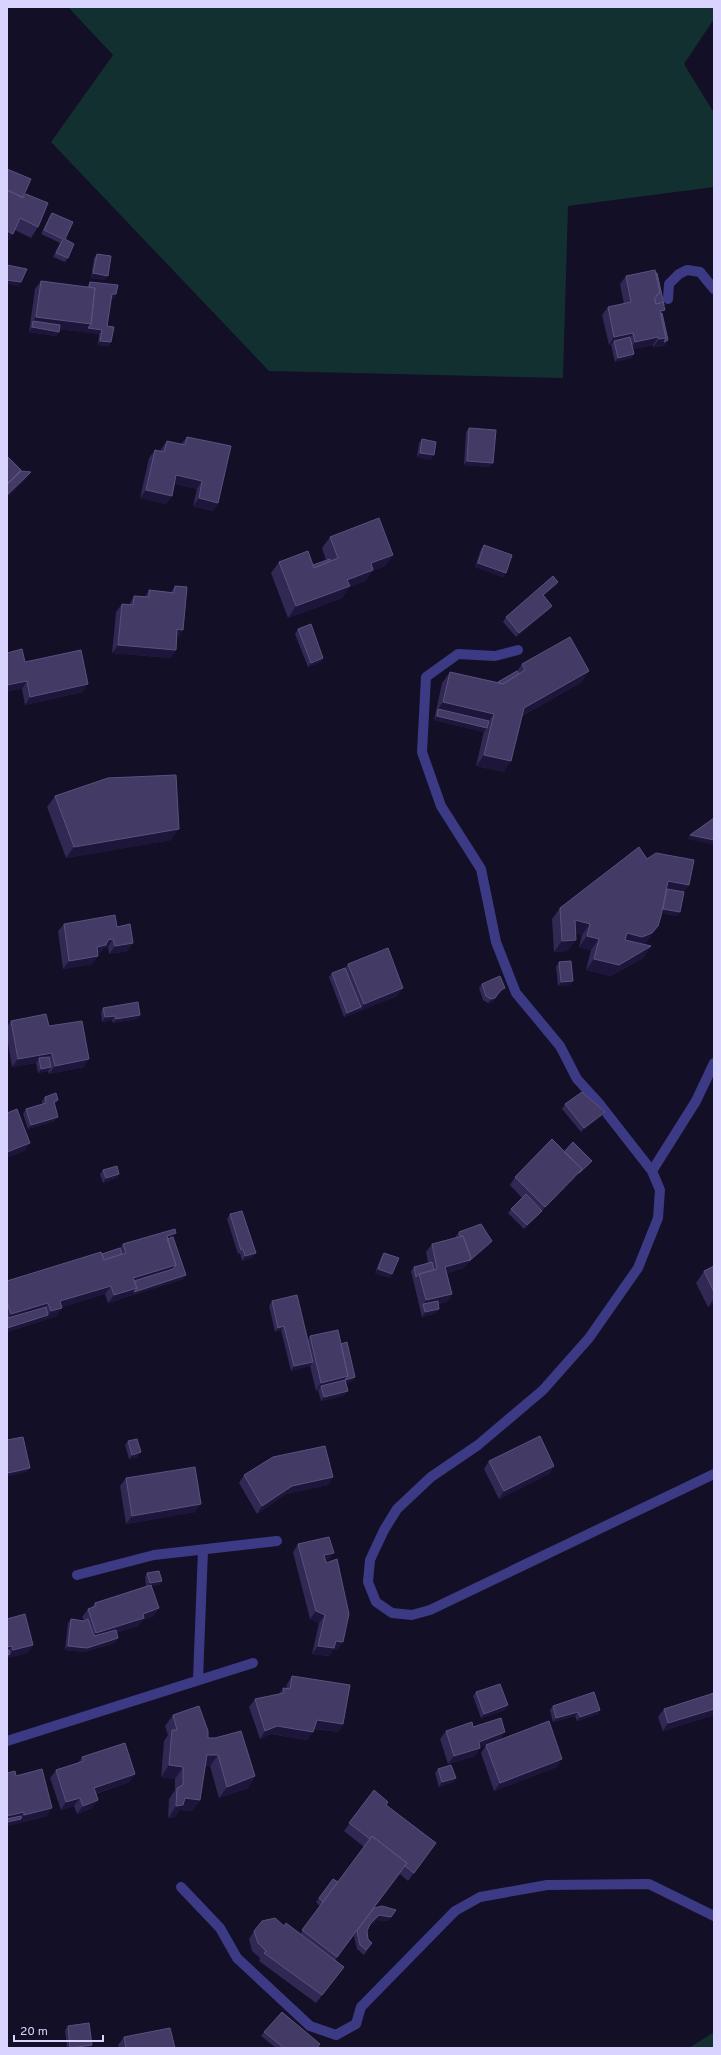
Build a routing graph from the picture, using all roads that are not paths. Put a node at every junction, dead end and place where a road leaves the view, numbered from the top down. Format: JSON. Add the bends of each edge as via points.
{"nodes":[{"id":1,"x":714,"y":289,"type":"edge"},
{"id":2,"x":668,"y":299,"type":"dead end"},
{"id":3,"x":518,"y":650,"type":"dead end"},
{"id":4,"x":714,"y":1063,"type":"edge"},
{"id":5,"x":652,"y":1171,"type":"junction"},
{"id":6,"x":714,"y":1474,"type":"edge"},
{"id":7,"x":277,"y":1541,"type":"dead end"},
{"id":8,"x":203,"y":1550,"type":"junction"},
{"id":9,"x":77,"y":1575,"type":"dead end"},
{"id":10,"x":253,"y":1662,"type":"dead end"},
{"id":11,"x":198,"y":1679,"type":"junction"},
{"id":12,"x":7,"y":1741,"type":"edge"},
{"id":13,"x":181,"y":1887,"type":"dead end"},
{"id":14,"x":714,"y":1916,"type":"edge"}],
"edges":[{"from":1,"to":2,"type":"lane","via":[[700,272],[687,270],[669,284]]},
{"from":3,"to":5,"type":"lane","via":[[495,656],[458,654],[426,677],[422,752],[441,806],[481,869],[496,942],[516,993],[560,1046],[577,1079]]},
{"from":4,"to":5,"type":"lane","via":[[696,1101]]},
{"from":5,"to":6,"type":"lane","via":[[660,1190],[658,1218],[638,1268],[589,1338],[543,1390],[478,1446],[431,1477],[397,1509],[370,1560],[368,1582],[376,1602],[392,1613],[412,1615],[430,1610]]},
{"from":7,"to":8,"type":"lane"},
{"from":8,"to":9,"type":"lane","via":[[154,1555]]},
{"from":8,"to":11,"type":"lane"},
{"from":10,"to":11,"type":"lane"},
{"from":11,"to":12,"type":"lane"},
{"from":13,"to":14,"type":"lane","via":[[220,1928],[237,1958],[310,2026],[336,2035],[356,2024],[361,2007],[455,1911],[480,1897],[547,1885],[649,1884]]}]}
